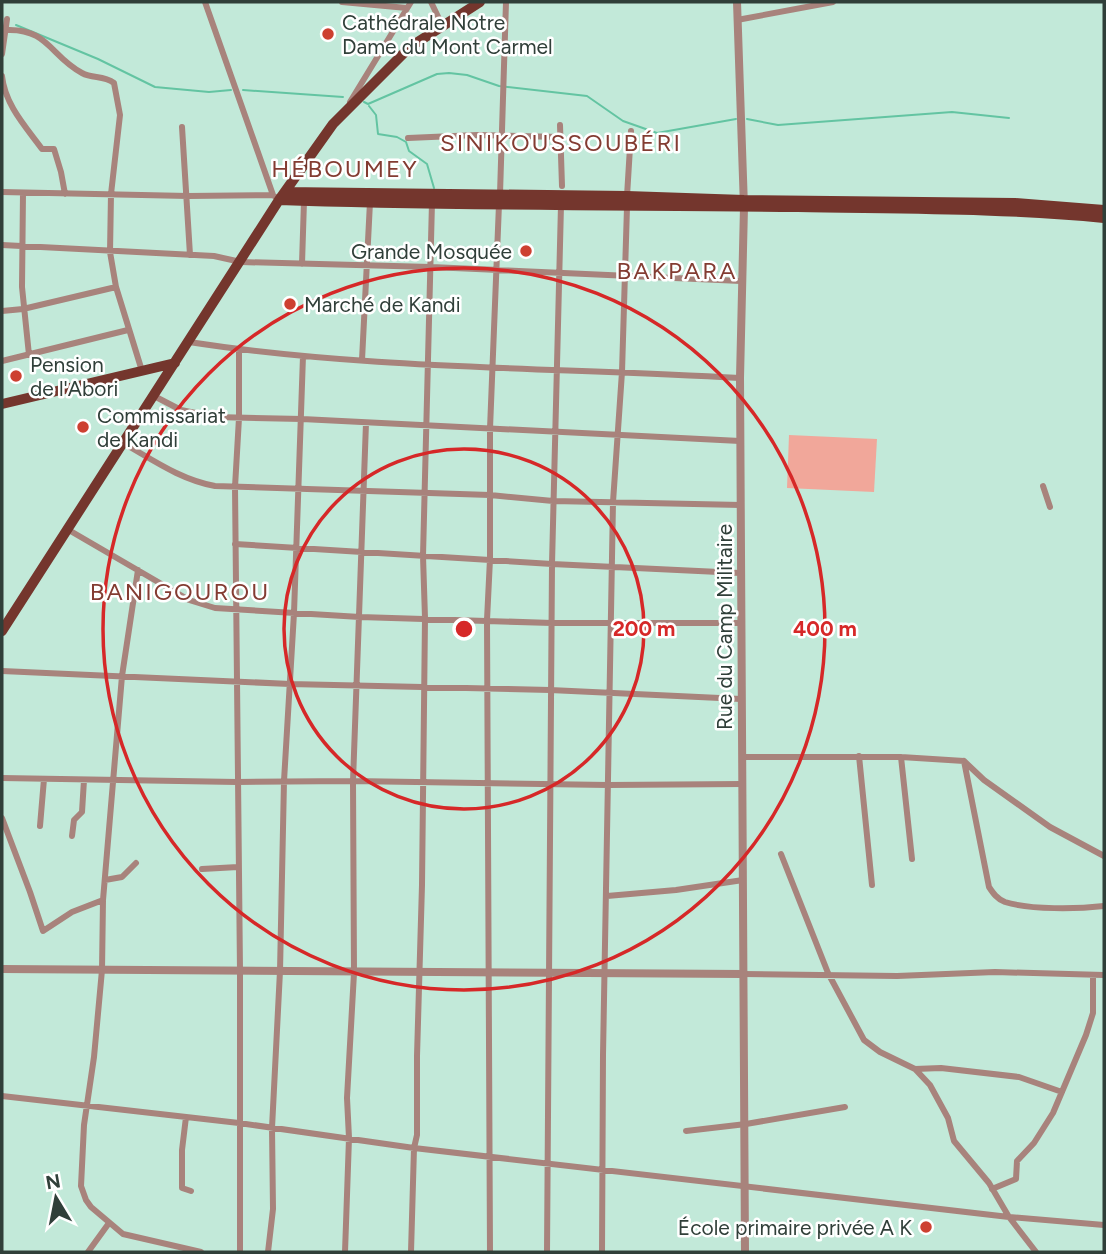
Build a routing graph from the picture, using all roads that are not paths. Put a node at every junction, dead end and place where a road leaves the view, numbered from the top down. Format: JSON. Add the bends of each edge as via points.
{"nodes":[{"id":1,"x":205,"y":2,"type":"edge"},
{"id":2,"x":342,"y":2,"type":"edge"},
{"id":3,"x":431,"y":2,"type":"edge"},
{"id":4,"x":480,"y":2,"type":"edge"},
{"id":5,"x":506,"y":2,"type":"edge"},
{"id":6,"x":737,"y":2,"type":"edge"},
{"id":7,"x":833,"y":2,"type":"edge"},
{"id":8,"x":409,"y":5,"type":"edge"},
{"id":9,"x":7,"y":19,"type":"dead end"},
{"id":10,"x":737,"y":20,"type":"junction"},
{"id":11,"x":442,"y":25,"type":"junction"},
{"id":12,"x":6,"y":30,"type":"junction"},
{"id":13,"x":2,"y":54,"type":"edge"},
{"id":14,"x":2,"y":76,"type":"edge"},
{"id":15,"x":348,"y":107,"type":"junction"},
{"id":16,"x":560,"y":125,"type":"dead end"},
{"id":17,"x":182,"y":127,"type":"dead end"},
{"id":18,"x":631,"y":131,"type":"dead end"},
{"id":19,"x":501,"y":136,"type":"junction"},
{"id":20,"x":560,"y":136,"type":"junction"},
{"id":21,"x":408,"y":138,"type":"dead end"},
{"id":22,"x":562,"y":186,"type":"dead end"},
{"id":23,"x":2,"y":192,"type":"edge"},
{"id":24,"x":23,"y":193,"type":"junction"},
{"id":25,"x":65,"y":194,"type":"junction"},
{"id":26,"x":111,"y":194,"type":"junction"},
{"id":27,"x":188,"y":196,"type":"junction"},
{"id":28,"x":279,"y":196,"type":"junction"},
{"id":29,"x":627,"y":196,"type":"junction"},
{"id":30,"x":499,"y":199,"type":"junction"},
{"id":31,"x":304,"y":201,"type":"junction"},
{"id":32,"x":370,"y":202,"type":"junction"},
{"id":33,"x":432,"y":202,"type":"junction"},
{"id":34,"x":744,"y":203,"type":"junction"},
{"id":35,"x":561,"y":205,"type":"junction"},
{"id":36,"x":626,"y":207,"type":"junction"},
{"id":37,"x":1104,"y":210,"type":"edge"},
{"id":38,"x":1104,"y":218,"type":"edge"},
{"id":39,"x":2,"y":244,"type":"edge"},
{"id":40,"x":22,"y":246,"type":"junction"},
{"id":41,"x":110,"y":252,"type":"junction"},
{"id":42,"x":190,"y":255,"type":"junction"},
{"id":43,"x":241,"y":262,"type":"junction"},
{"id":44,"x":302,"y":264,"type":"junction"},
{"id":45,"x":366,"y":266,"type":"junction"},
{"id":46,"x":431,"y":267,"type":"junction"},
{"id":47,"x":497,"y":271,"type":"junction"},
{"id":48,"x":559,"y":273,"type":"junction"},
{"id":49,"x":625,"y":275,"type":"junction"},
{"id":50,"x":741,"y":281,"type":"junction"},
{"id":51,"x":116,"y":287,"type":"junction"},
{"id":52,"x":23,"y":309,"type":"junction"},
{"id":53,"x":2,"y":311,"type":"edge"},
{"id":54,"x":128,"y":330,"type":"junction"},
{"id":55,"x":189,"y":342,"type":"junction"},
{"id":56,"x":239,"y":349,"type":"junction"},
{"id":57,"x":29,"y":355,"type":"junction"},
{"id":58,"x":303,"y":356,"type":"junction"},
{"id":59,"x":362,"y":360,"type":"junction"},
{"id":60,"x":2,"y":361,"type":"edge"},
{"id":61,"x":175,"y":363,"type":"junction"},
{"id":62,"x":429,"y":364,"type":"junction"},
{"id":63,"x":492,"y":368,"type":"junction"},
{"id":64,"x":557,"y":369,"type":"junction"},
{"id":65,"x":142,"y":371,"type":"junction"},
{"id":66,"x":622,"y":372,"type":"junction"},
{"id":67,"x":740,"y":377,"type":"junction"},
{"id":68,"x":154,"y":396,"type":"junction"},
{"id":69,"x":2,"y":404,"type":"edge"},
{"id":70,"x":239,"y":418,"type":"junction"},
{"id":71,"x":302,"y":419,"type":"junction"},
{"id":72,"x":366,"y":423,"type":"junction"},
{"id":73,"x":426,"y":425,"type":"junction"},
{"id":74,"x":490,"y":429,"type":"junction"},
{"id":75,"x":554,"y":432,"type":"junction"},
{"id":76,"x":617,"y":435,"type":"junction"},
{"id":77,"x":740,"y":441,"type":"junction"},
{"id":78,"x":123,"y":443,"type":"junction"},
{"id":79,"x":1043,"y":486,"type":"dead end"},
{"id":80,"x":234,"y":487,"type":"junction"},
{"id":81,"x":299,"y":489,"type":"junction"},
{"id":82,"x":363,"y":491,"type":"junction"},
{"id":83,"x":426,"y":493,"type":"junction"},
{"id":84,"x":490,"y":495,"type":"junction"},
{"id":85,"x":553,"y":501,"type":"junction"},
{"id":86,"x":613,"y":502,"type":"junction"},
{"id":87,"x":741,"y":505,"type":"junction"},
{"id":88,"x":1050,"y":507,"type":"dead end"},
{"id":89,"x":67,"y":529,"type":"junction"},
{"id":90,"x":235,"y":544,"type":"junction"},
{"id":91,"x":295,"y":548,"type":"junction"},
{"id":92,"x":361,"y":552,"type":"junction"},
{"id":93,"x":423,"y":556,"type":"junction"},
{"id":94,"x":490,"y":559,"type":"junction"},
{"id":95,"x":552,"y":564,"type":"junction"},
{"id":96,"x":613,"y":566,"type":"junction"},
{"id":97,"x":138,"y":570,"type":"junction"},
{"id":98,"x":740,"y":573,"type":"junction"},
{"id":99,"x":235,"y":609,"type":"junction"},
{"id":100,"x":293,"y":613,"type":"junction"},
{"id":101,"x":360,"y":617,"type":"junction"},
{"id":102,"x":425,"y":618,"type":"junction"},
{"id":103,"x":486,"y":620,"type":"junction"},
{"id":104,"x":552,"y":623,"type":"junction"},
{"id":105,"x":740,"y":623,"type":"junction"},
{"id":106,"x":612,"y":625,"type":"junction"},
{"id":107,"x":2,"y":631,"type":"edge"},
{"id":108,"x":2,"y":671,"type":"edge"},
{"id":109,"x":122,"y":676,"type":"junction"},
{"id":110,"x":237,"y":681,"type":"junction"},
{"id":111,"x":290,"y":684,"type":"junction"},
{"id":112,"x":358,"y":687,"type":"junction"},
{"id":113,"x":423,"y":688,"type":"junction"},
{"id":114,"x":486,"y":690,"type":"junction"},
{"id":115,"x":550,"y":690,"type":"junction"},
{"id":116,"x":611,"y":693,"type":"junction"},
{"id":117,"x":741,"y":699,"type":"junction"},
{"id":118,"x":859,"y":756,"type":"junction"},
{"id":119,"x":742,"y":757,"type":"junction"},
{"id":120,"x":901,"y":757,"type":"junction"},
{"id":121,"x":964,"y":761,"type":"junction"},
{"id":122,"x":2,"y":778,"type":"edge"},
{"id":123,"x":44,"y":779,"type":"junction"},
{"id":124,"x":84,"y":780,"type":"junction"},
{"id":125,"x":113,"y":781,"type":"junction"},
{"id":126,"x":284,"y":781,"type":"junction"},
{"id":127,"x":353,"y":781,"type":"junction"},
{"id":128,"x":237,"y":782,"type":"junction"},
{"id":129,"x":422,"y":782,"type":"junction"},
{"id":130,"x":487,"y":783,"type":"junction"},
{"id":131,"x":742,"y":784,"type":"junction"},
{"id":132,"x":551,"y":785,"type":"junction"},
{"id":133,"x":608,"y":785,"type":"junction"},
{"id":134,"x":2,"y":818,"type":"edge"},
{"id":135,"x":40,"y":826,"type":"dead end"},
{"id":136,"x":72,"y":836,"type":"dead end"},
{"id":137,"x":781,"y":853,"type":"dead end"},
{"id":138,"x":1104,"y":856,"type":"edge"},
{"id":139,"x":912,"y":859,"type":"dead end"},
{"id":140,"x":136,"y":863,"type":"dead end"},
{"id":141,"x":238,"y":867,"type":"junction"},
{"id":142,"x":202,"y":869,"type":"dead end"},
{"id":143,"x":105,"y":880,"type":"junction"},
{"id":144,"x":743,"y":880,"type":"junction"},
{"id":145,"x":873,"y":885,"type":"dead end"},
{"id":146,"x":607,"y":896,"type":"junction"},
{"id":147,"x":103,"y":900,"type":"junction"},
{"id":148,"x":1104,"y":906,"type":"edge"},
{"id":149,"x":2,"y":969,"type":"edge"},
{"id":150,"x":102,"y":970,"type":"junction"},
{"id":151,"x":240,"y":971,"type":"junction"},
{"id":152,"x":280,"y":971,"type":"junction"},
{"id":153,"x":354,"y":973,"type":"junction"},
{"id":154,"x":420,"y":973,"type":"junction"},
{"id":155,"x":489,"y":973,"type":"junction"},
{"id":156,"x":549,"y":973,"type":"junction"},
{"id":157,"x":828,"y":973,"type":"junction"},
{"id":158,"x":605,"y":974,"type":"junction"},
{"id":159,"x":743,"y":974,"type":"junction"},
{"id":160,"x":1093,"y":975,"type":"junction"},
{"id":161,"x":1104,"y":975,"type":"edge"},
{"id":162,"x":915,"y":1069,"type":"junction"},
{"id":163,"x":1062,"y":1092,"type":"junction"},
{"id":164,"x":2,"y":1096,"type":"edge"},
{"id":165,"x":87,"y":1106,"type":"junction"},
{"id":166,"x":845,"y":1107,"type":"dead end"},
{"id":167,"x":186,"y":1117,"type":"junction"},
{"id":168,"x":239,"y":1123,"type":"junction"},
{"id":169,"x":746,"y":1124,"type":"junction"},
{"id":170,"x":272,"y":1128,"type":"junction"},
{"id":171,"x":686,"y":1131,"type":"dead end"},
{"id":172,"x":349,"y":1138,"type":"junction"},
{"id":173,"x":414,"y":1148,"type":"junction"},
{"id":174,"x":491,"y":1156,"type":"junction"},
{"id":175,"x":547,"y":1162,"type":"junction"},
{"id":176,"x":602,"y":1169,"type":"junction"},
{"id":177,"x":745,"y":1186,"type":"junction"},
{"id":178,"x":992,"y":1189,"type":"junction"},
{"id":179,"x":191,"y":1191,"type":"dead end"},
{"id":180,"x":1009,"y":1217,"type":"junction"},
{"id":181,"x":109,"y":1223,"type":"junction"},
{"id":182,"x":1104,"y":1225,"type":"edge"},
{"id":183,"x":88,"y":1252,"type":"edge"},
{"id":184,"x":201,"y":1252,"type":"edge"},
{"id":185,"x":240,"y":1252,"type":"edge"},
{"id":186,"x":268,"y":1252,"type":"edge"},
{"id":187,"x":345,"y":1252,"type":"edge"},
{"id":188,"x":411,"y":1252,"type":"edge"},
{"id":189,"x":490,"y":1252,"type":"edge"},
{"id":190,"x":547,"y":1252,"type":"edge"},
{"id":191,"x":602,"y":1252,"type":"edge"},
{"id":192,"x":745,"y":1252,"type":"edge"},
{"id":193,"x":1035,"y":1252,"type":"edge"}],
"edges":[{"from":1,"to":28,"type":"street"},
{"from":2,"to":8,"type":"street"},
{"from":3,"to":11,"type":"street"},
{"from":4,"to":11,"type":"main road"},
{"from":5,"to":19,"type":"street"},
{"from":6,"to":10,"type":"street","name":"Rue du Camp Militaire"},
{"from":7,"to":10,"type":"street"},
{"from":8,"to":15,"type":"street"},
{"from":9,"to":12,"type":"street"},
{"from":10,"to":34,"type":"street","name":"Rue du Camp Militaire"},
{"from":11,"to":15,"type":"main road","via":[[396,59]]},
{"from":12,"to":13,"type":"street"},
{"from":12,"to":26,"type":"street","via":[[34,32],[82,73],[114,83],[120,115]]},
{"from":14,"to":25,"type":"street","via":[[17,114],[42,149],[54,149]]},
{"from":15,"to":28,"type":"main road"},
{"from":16,"to":20,"type":"street"},
{"from":17,"to":27,"type":"street"},
{"from":18,"to":29,"type":"street"},
{"from":19,"to":20,"type":"street"},
{"from":19,"to":21,"type":"street"},
{"from":19,"to":30,"type":"street"},
{"from":20,"to":22,"type":"street"},
{"from":23,"to":24,"type":"street"},
{"from":24,"to":25,"type":"street"},
{"from":24,"to":40,"type":"street"},
{"from":25,"to":26,"type":"street"},
{"from":26,"to":27,"type":"street"},
{"from":26,"to":41,"type":"street"},
{"from":27,"to":28,"type":"street"},
{"from":27,"to":42,"type":"street"},
{"from":28,"to":30,"type":"main road"},
{"from":28,"to":31,"type":"main road"},
{"from":28,"to":43,"type":"main road"},
{"from":29,"to":30,"type":"main road"},
{"from":29,"to":34,"type":"main road"},
{"from":30,"to":33,"type":"main road"},
{"from":30,"to":35,"type":"main road"},
{"from":30,"to":47,"type":"street"},
{"from":31,"to":32,"type":"main road"},
{"from":31,"to":44,"type":"street"},
{"from":32,"to":33,"type":"main road"},
{"from":32,"to":45,"type":"street"},
{"from":33,"to":46,"type":"street"},
{"from":34,"to":36,"type":"main road"},
{"from":34,"to":37,"type":"main road","via":[[1015,203]]},
{"from":34,"to":38,"type":"main road"},
{"from":34,"to":50,"type":"street","name":"Rue du Camp Militaire"},
{"from":35,"to":36,"type":"main road"},
{"from":35,"to":48,"type":"street"},
{"from":36,"to":49,"type":"street"},
{"from":39,"to":40,"type":"street"},
{"from":40,"to":41,"type":"street"},
{"from":40,"to":52,"type":"street"},
{"from":41,"to":42,"type":"street"},
{"from":41,"to":51,"type":"street"},
{"from":42,"to":43,"type":"street"},
{"from":43,"to":44,"type":"street"},
{"from":43,"to":55,"type":"main road"},
{"from":44,"to":45,"type":"street"},
{"from":45,"to":46,"type":"street"},
{"from":45,"to":59,"type":"street"},
{"from":46,"to":47,"type":"street"},
{"from":46,"to":62,"type":"street"},
{"from":47,"to":48,"type":"street"},
{"from":47,"to":63,"type":"street"},
{"from":48,"to":49,"type":"street"},
{"from":48,"to":64,"type":"street"},
{"from":49,"to":50,"type":"street"},
{"from":49,"to":66,"type":"street"},
{"from":50,"to":67,"type":"street","name":"Rue du Camp Militaire"},
{"from":51,"to":52,"type":"street"},
{"from":51,"to":54,"type":"street"},
{"from":52,"to":53,"type":"street"},
{"from":52,"to":57,"type":"street"},
{"from":54,"to":57,"type":"street"},
{"from":54,"to":65,"type":"street"},
{"from":55,"to":56,"type":"street"},
{"from":55,"to":61,"type":"main road"},
{"from":56,"to":58,"type":"street"},
{"from":56,"to":70,"type":"street"},
{"from":57,"to":60,"type":"street"},
{"from":58,"to":59,"type":"street"},
{"from":58,"to":71,"type":"street"},
{"from":59,"to":62,"type":"street"},
{"from":61,"to":65,"type":"main road"},
{"from":61,"to":68,"type":"main road"},
{"from":62,"to":63,"type":"street"},
{"from":62,"to":73,"type":"street"},
{"from":63,"to":64,"type":"street"},
{"from":63,"to":74,"type":"street"},
{"from":64,"to":66,"type":"street"},
{"from":64,"to":75,"type":"street"},
{"from":65,"to":69,"type":"main road"},
{"from":66,"to":67,"type":"street"},
{"from":66,"to":76,"type":"street"},
{"from":67,"to":77,"type":"street","name":"Rue du Camp Militaire"},
{"from":68,"to":70,"type":"street","via":[[195,414]]},
{"from":68,"to":78,"type":"main road"},
{"from":70,"to":71,"type":"street"},
{"from":70,"to":80,"type":"street"},
{"from":71,"to":72,"type":"street"},
{"from":71,"to":81,"type":"street"},
{"from":72,"to":73,"type":"street"},
{"from":72,"to":82,"type":"street"},
{"from":73,"to":74,"type":"street"},
{"from":73,"to":83,"type":"street"},
{"from":74,"to":75,"type":"street"},
{"from":74,"to":84,"type":"street"},
{"from":75,"to":76,"type":"street"},
{"from":75,"to":85,"type":"street"},
{"from":76,"to":77,"type":"street"},
{"from":76,"to":86,"type":"street"},
{"from":77,"to":87,"type":"street","name":"Rue du Camp Militaire"},
{"from":78,"to":80,"type":"street","via":[[194,481]]},
{"from":78,"to":89,"type":"main road"},
{"from":79,"to":88,"type":"street"},
{"from":80,"to":81,"type":"street"},
{"from":80,"to":90,"type":"street"},
{"from":81,"to":82,"type":"street"},
{"from":81,"to":91,"type":"street"},
{"from":82,"to":83,"type":"street"},
{"from":82,"to":92,"type":"street"},
{"from":83,"to":84,"type":"street"},
{"from":83,"to":93,"type":"street"},
{"from":84,"to":85,"type":"street"},
{"from":84,"to":94,"type":"street"},
{"from":85,"to":86,"type":"street"},
{"from":85,"to":95,"type":"street"},
{"from":86,"to":87,"type":"street"},
{"from":86,"to":96,"type":"street"},
{"from":87,"to":98,"type":"street","name":"Rue du Camp Militaire"},
{"from":89,"to":97,"type":"street"},
{"from":89,"to":107,"type":"main road"},
{"from":90,"to":91,"type":"street"},
{"from":90,"to":99,"type":"street"},
{"from":91,"to":92,"type":"street"},
{"from":91,"to":100,"type":"street"},
{"from":92,"to":93,"type":"street"},
{"from":92,"to":101,"type":"street"},
{"from":93,"to":94,"type":"street"},
{"from":93,"to":102,"type":"street"},
{"from":94,"to":95,"type":"street"},
{"from":94,"to":103,"type":"street"},
{"from":95,"to":96,"type":"street"},
{"from":95,"to":104,"type":"street"},
{"from":96,"to":98,"type":"street"},
{"from":96,"to":106,"type":"street"},
{"from":97,"to":99,"type":"street","via":[[197,604]]},
{"from":97,"to":109,"type":"street"},
{"from":98,"to":105,"type":"street","name":"Rue du Camp Militaire"},
{"from":99,"to":100,"type":"street"},
{"from":99,"to":110,"type":"street"},
{"from":100,"to":101,"type":"street"},
{"from":100,"to":111,"type":"street"},
{"from":101,"to":102,"type":"street"},
{"from":101,"to":112,"type":"street"},
{"from":102,"to":103,"type":"street"},
{"from":102,"to":113,"type":"street"},
{"from":103,"to":104,"type":"street"},
{"from":103,"to":114,"type":"street"},
{"from":104,"to":106,"type":"street"},
{"from":104,"to":115,"type":"street"},
{"from":105,"to":106,"type":"street"},
{"from":105,"to":117,"type":"street","name":"Rue du Camp Militaire"},
{"from":106,"to":116,"type":"street"},
{"from":108,"to":109,"type":"street"},
{"from":109,"to":110,"type":"street"},
{"from":109,"to":125,"type":"street"},
{"from":110,"to":111,"type":"street"},
{"from":110,"to":128,"type":"street"},
{"from":111,"to":112,"type":"street"},
{"from":111,"to":126,"type":"street"},
{"from":112,"to":113,"type":"street"},
{"from":112,"to":127,"type":"street"},
{"from":113,"to":114,"type":"street"},
{"from":113,"to":129,"type":"street"},
{"from":114,"to":115,"type":"street"},
{"from":114,"to":130,"type":"street"},
{"from":115,"to":116,"type":"street"},
{"from":115,"to":132,"type":"street"},
{"from":116,"to":117,"type":"street"},
{"from":116,"to":133,"type":"street"},
{"from":117,"to":119,"type":"street","name":"Rue du Camp Militaire"},
{"from":118,"to":119,"type":"street"},
{"from":118,"to":120,"type":"street"},
{"from":118,"to":145,"type":"street"},
{"from":119,"to":131,"type":"street","name":"Rue du Camp Militaire"},
{"from":120,"to":121,"type":"street"},
{"from":120,"to":139,"type":"street"},
{"from":121,"to":138,"type":"street","via":[[1050,827]]},
{"from":121,"to":148,"type":"street","via":[[989,887],[996,897],[1026,905]]},
{"from":122,"to":123,"type":"street"},
{"from":123,"to":124,"type":"street"},
{"from":123,"to":135,"type":"street"},
{"from":124,"to":125,"type":"street"},
{"from":124,"to":136,"type":"street","via":[[82,812],[74,820]]},
{"from":125,"to":128,"type":"street"},
{"from":125,"to":143,"type":"street"},
{"from":126,"to":127,"type":"street"},
{"from":126,"to":128,"type":"street"},
{"from":126,"to":152,"type":"street"},
{"from":127,"to":129,"type":"street"},
{"from":127,"to":153,"type":"street"},
{"from":128,"to":141,"type":"street"},
{"from":129,"to":130,"type":"street"},
{"from":129,"to":154,"type":"street"},
{"from":130,"to":132,"type":"street"},
{"from":130,"to":155,"type":"street"},
{"from":131,"to":133,"type":"street"},
{"from":131,"to":144,"type":"street","name":"Rue du Camp Militaire"},
{"from":132,"to":133,"type":"street"},
{"from":132,"to":156,"type":"street"},
{"from":133,"to":146,"type":"street"},
{"from":134,"to":147,"type":"street","via":[[43,932],[72,912]]},
{"from":137,"to":157,"type":"street"},
{"from":140,"to":143,"type":"street","via":[[122,877]]},
{"from":141,"to":142,"type":"street"},
{"from":141,"to":151,"type":"street"},
{"from":143,"to":147,"type":"street"},
{"from":144,"to":146,"type":"street"},
{"from":144,"to":159,"type":"street","name":"Rue du Camp Militaire"},
{"from":146,"to":158,"type":"street"},
{"from":147,"to":150,"type":"street"},
{"from":149,"to":150,"type":"street"},
{"from":150,"to":151,"type":"street"},
{"from":150,"to":165,"type":"street"},
{"from":151,"to":152,"type":"street"},
{"from":151,"to":168,"type":"street"},
{"from":152,"to":153,"type":"street"},
{"from":152,"to":170,"type":"street"},
{"from":153,"to":154,"type":"street"},
{"from":153,"to":172,"type":"street","via":[[347,1082]]},
{"from":154,"to":155,"type":"street"},
{"from":154,"to":173,"type":"street"},
{"from":155,"to":156,"type":"street"},
{"from":155,"to":174,"type":"street"},
{"from":156,"to":158,"type":"street"},
{"from":156,"to":175,"type":"street"},
{"from":157,"to":159,"type":"street"},
{"from":157,"to":160,"type":"street"},
{"from":157,"to":162,"type":"street","via":[[864,1040]]},
{"from":158,"to":159,"type":"street"},
{"from":158,"to":176,"type":"street"},
{"from":159,"to":169,"type":"street","name":"Rue du Camp Militaire"},
{"from":160,"to":161,"type":"street"},
{"from":160,"to":163,"type":"street","via":[[1093,1013]]},
{"from":162,"to":163,"type":"street","via":[[1019,1077]]},
{"from":162,"to":178,"type":"street","via":[[938,1098],[954,1141]]},
{"from":163,"to":178,"type":"street","via":[[1044,1129],[1017,1161],[1016,1179]]},
{"from":164,"to":165,"type":"street"},
{"from":165,"to":167,"type":"street"},
{"from":165,"to":181,"type":"street","via":[[81,1186],[86,1200]]},
{"from":166,"to":169,"type":"street"},
{"from":167,"to":168,"type":"street"},
{"from":167,"to":179,"type":"street","via":[[182,1188]]},
{"from":168,"to":170,"type":"street"},
{"from":168,"to":185,"type":"street"},
{"from":169,"to":171,"type":"street"},
{"from":169,"to":177,"type":"street","name":"Rue du Camp Militaire"},
{"from":170,"to":172,"type":"street"},
{"from":170,"to":186,"type":"street","via":[[273,1209]]},
{"from":172,"to":173,"type":"street"},
{"from":172,"to":187,"type":"street"},
{"from":173,"to":174,"type":"street"},
{"from":173,"to":188,"type":"street"},
{"from":174,"to":175,"type":"street"},
{"from":174,"to":189,"type":"street"},
{"from":175,"to":176,"type":"street"},
{"from":175,"to":190,"type":"street"},
{"from":176,"to":177,"type":"street"},
{"from":176,"to":191,"type":"street"},
{"from":177,"to":180,"type":"street"},
{"from":177,"to":192,"type":"street","name":"Rue du Camp Militaire"},
{"from":178,"to":180,"type":"street"},
{"from":180,"to":182,"type":"street"},
{"from":180,"to":193,"type":"street"},
{"from":181,"to":183,"type":"street"},
{"from":181,"to":184,"type":"street","via":[[123,1234]]}]}
